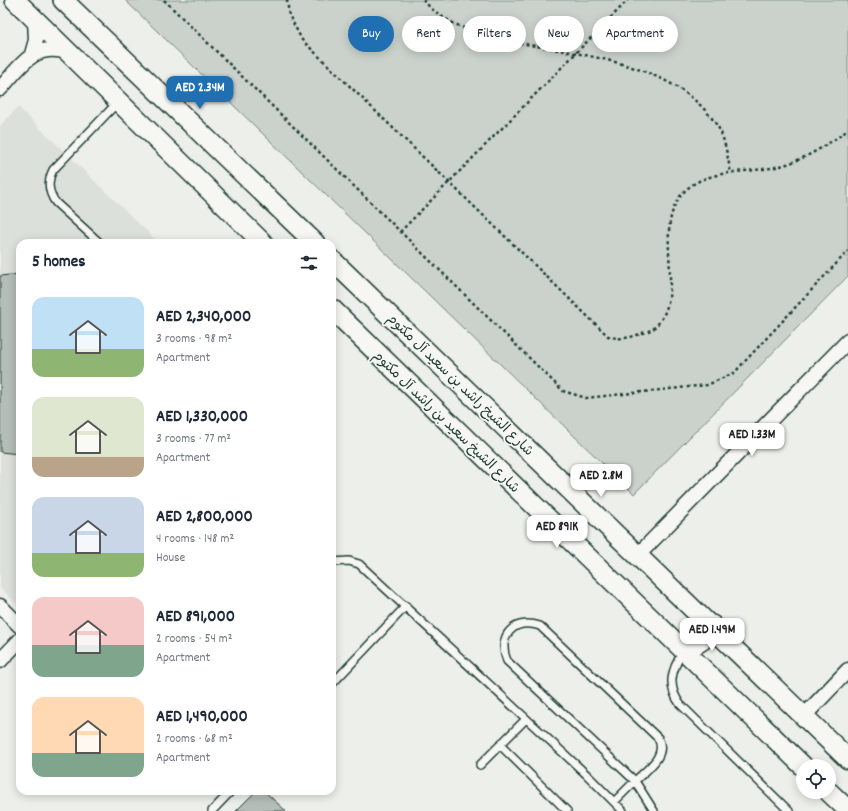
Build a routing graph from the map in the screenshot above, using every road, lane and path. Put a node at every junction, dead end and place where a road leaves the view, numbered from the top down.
1 (16, 0) edge
2 (63, 0) edge
3 (164, 0) edge
4 (287, 0) edge
5 (424, 0) edge
6 (628, 0) edge
7 (35, 20) junction
8 (67, 52) junction
9 (32, 54) junction
10 (575, 54) junction
11 (0, 89) edge
12 (118, 101) junction
13 (848, 130) edge
14 (731, 173) junction
15 (448, 182) junction
16 (400, 232) junction
17 (96, 239) edge
18 (260, 239) edge
19 (311, 239) edge
20 (848, 251) edge
21 (336, 264) edge
22 (336, 313) edge
23 (848, 341) edge
24 (638, 555) junction
25 (336, 562) edge
26 (0, 606) edge
27 (406, 606) junction
28 (16, 622) edge
29 (712, 625) junction
30 (16, 644) edge
31 (685, 650) junction
32 (0, 661) edge
33 (848, 670) edge
34 (336, 680) edge
35 (804, 716) junction
36 (526, 719) junction
37 (500, 745) junction
38 (796, 759) edge
39 (848, 759) edge
40 (480, 765) dead end
41 (635, 781) junction
42 (227, 795) edge
43 (836, 799) edge
44 (614, 802) junction
45 (848, 810) edge
46 (212, 811) edge
47 (567, 811) edge
48 (623, 811) edge
49 (654, 811) edge
50 (789, 811) edge

1 - 7 main road
2 - 19 main road
3 - 16 path
4 - 15 path
5 - 10 path
6 - 10 path
7 - 8 main road
7 - 9 street
8 - 9 street
8 - 12 main road
9 - 11 street
10 - 14 path
10 - 15 path
12 - 17 lane
12 - 18 main road
13 - 14 path
14 - 15 path
15 - 16 path
16 - 20 path
21 - 24 main road, شارع الشيخ راشد بن سعيد آل مكتوم
22 - 31 main road, شارع الشيخ سعيد بن راشد آل مكتوم
23 - 24 street
24 - 29 main road, شارع الشيخ راشد بن سعيد آل مكتوم
25 - 27 lane
26 - 28 street
27 - 34 lane
27 - 36 lane
29 - 31 main road
29 - 35 main road, شارع الشيخ راشد بن سعيد آل مكتوم
30 - 32 street
31 - 38 main road, شارع الشيخ سعيد بن راشد آل مكتوم
31 - 50 lane
33 - 35 street
35 - 39 main road, شارع الشيخ راشد بن سعيد آل مكتوم
36 - 37 lane
36 - 44 lane
37 - 40 lane
37 - 47 lane
41 - 41 lane
41 - 44 lane
41 - 49 lane
42 - 46 lane
43 - 45 main road
44 - 48 lane

